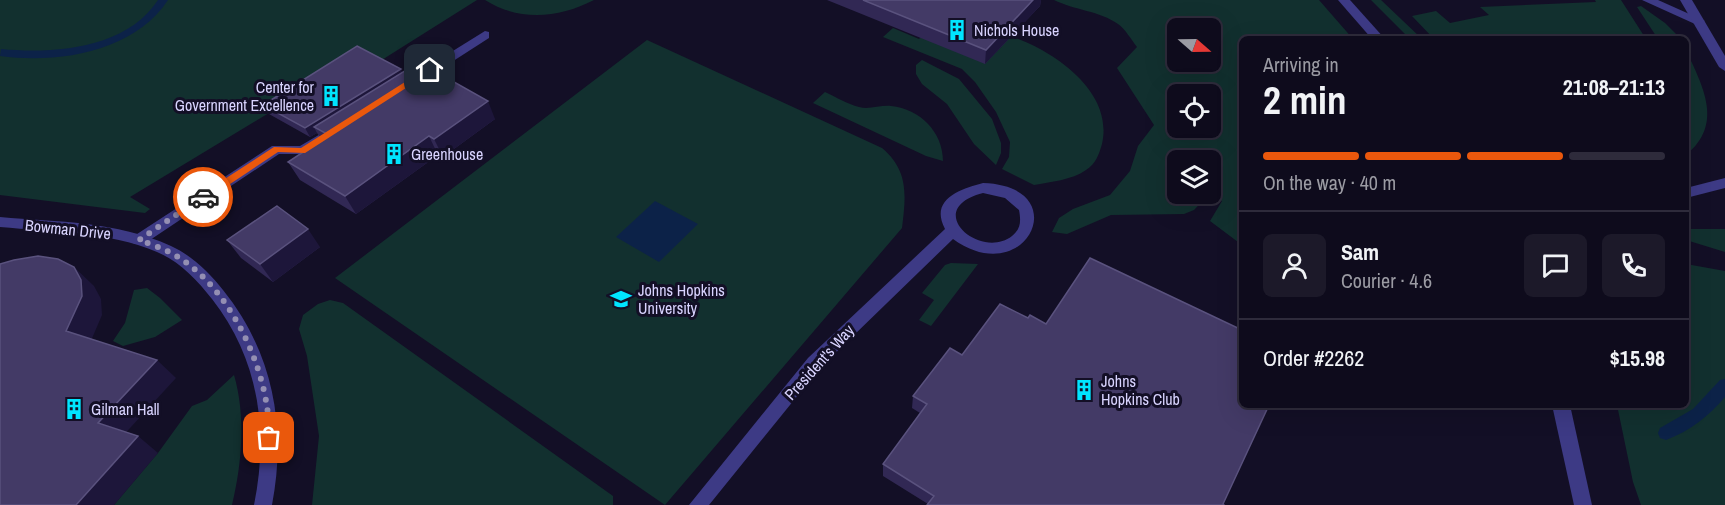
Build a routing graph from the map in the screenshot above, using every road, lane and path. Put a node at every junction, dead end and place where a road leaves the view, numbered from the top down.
1 (1344, 0) edge
2 (1648, 0) edge
3 (1686, 0) edge
4 (1699, 21) junction
5 (485, 35) dead end
6 (1376, 36) edge
7 (1725, 67) edge
8 (399, 90) edge
9 (350, 120) edge
10 (1725, 183) edge
11 (1689, 193) edge
12 (0, 222) edge
13 (952, 231) junction
14 (139, 240) junction
15 (1563, 408) edge
16 (263, 505) edge
17 (698, 505) edge
18 (1583, 505) edge

1 - 6 street
2 - 4 street
3 - 4 street
4 - 7 street
5 - 8 street
9 - 14 street
10 - 11 street
12 - 14 street, Bowman Drive
13 - 13 street
13 - 17 street, President's Way
14 - 16 street, Bowman Drive
15 - 18 street

